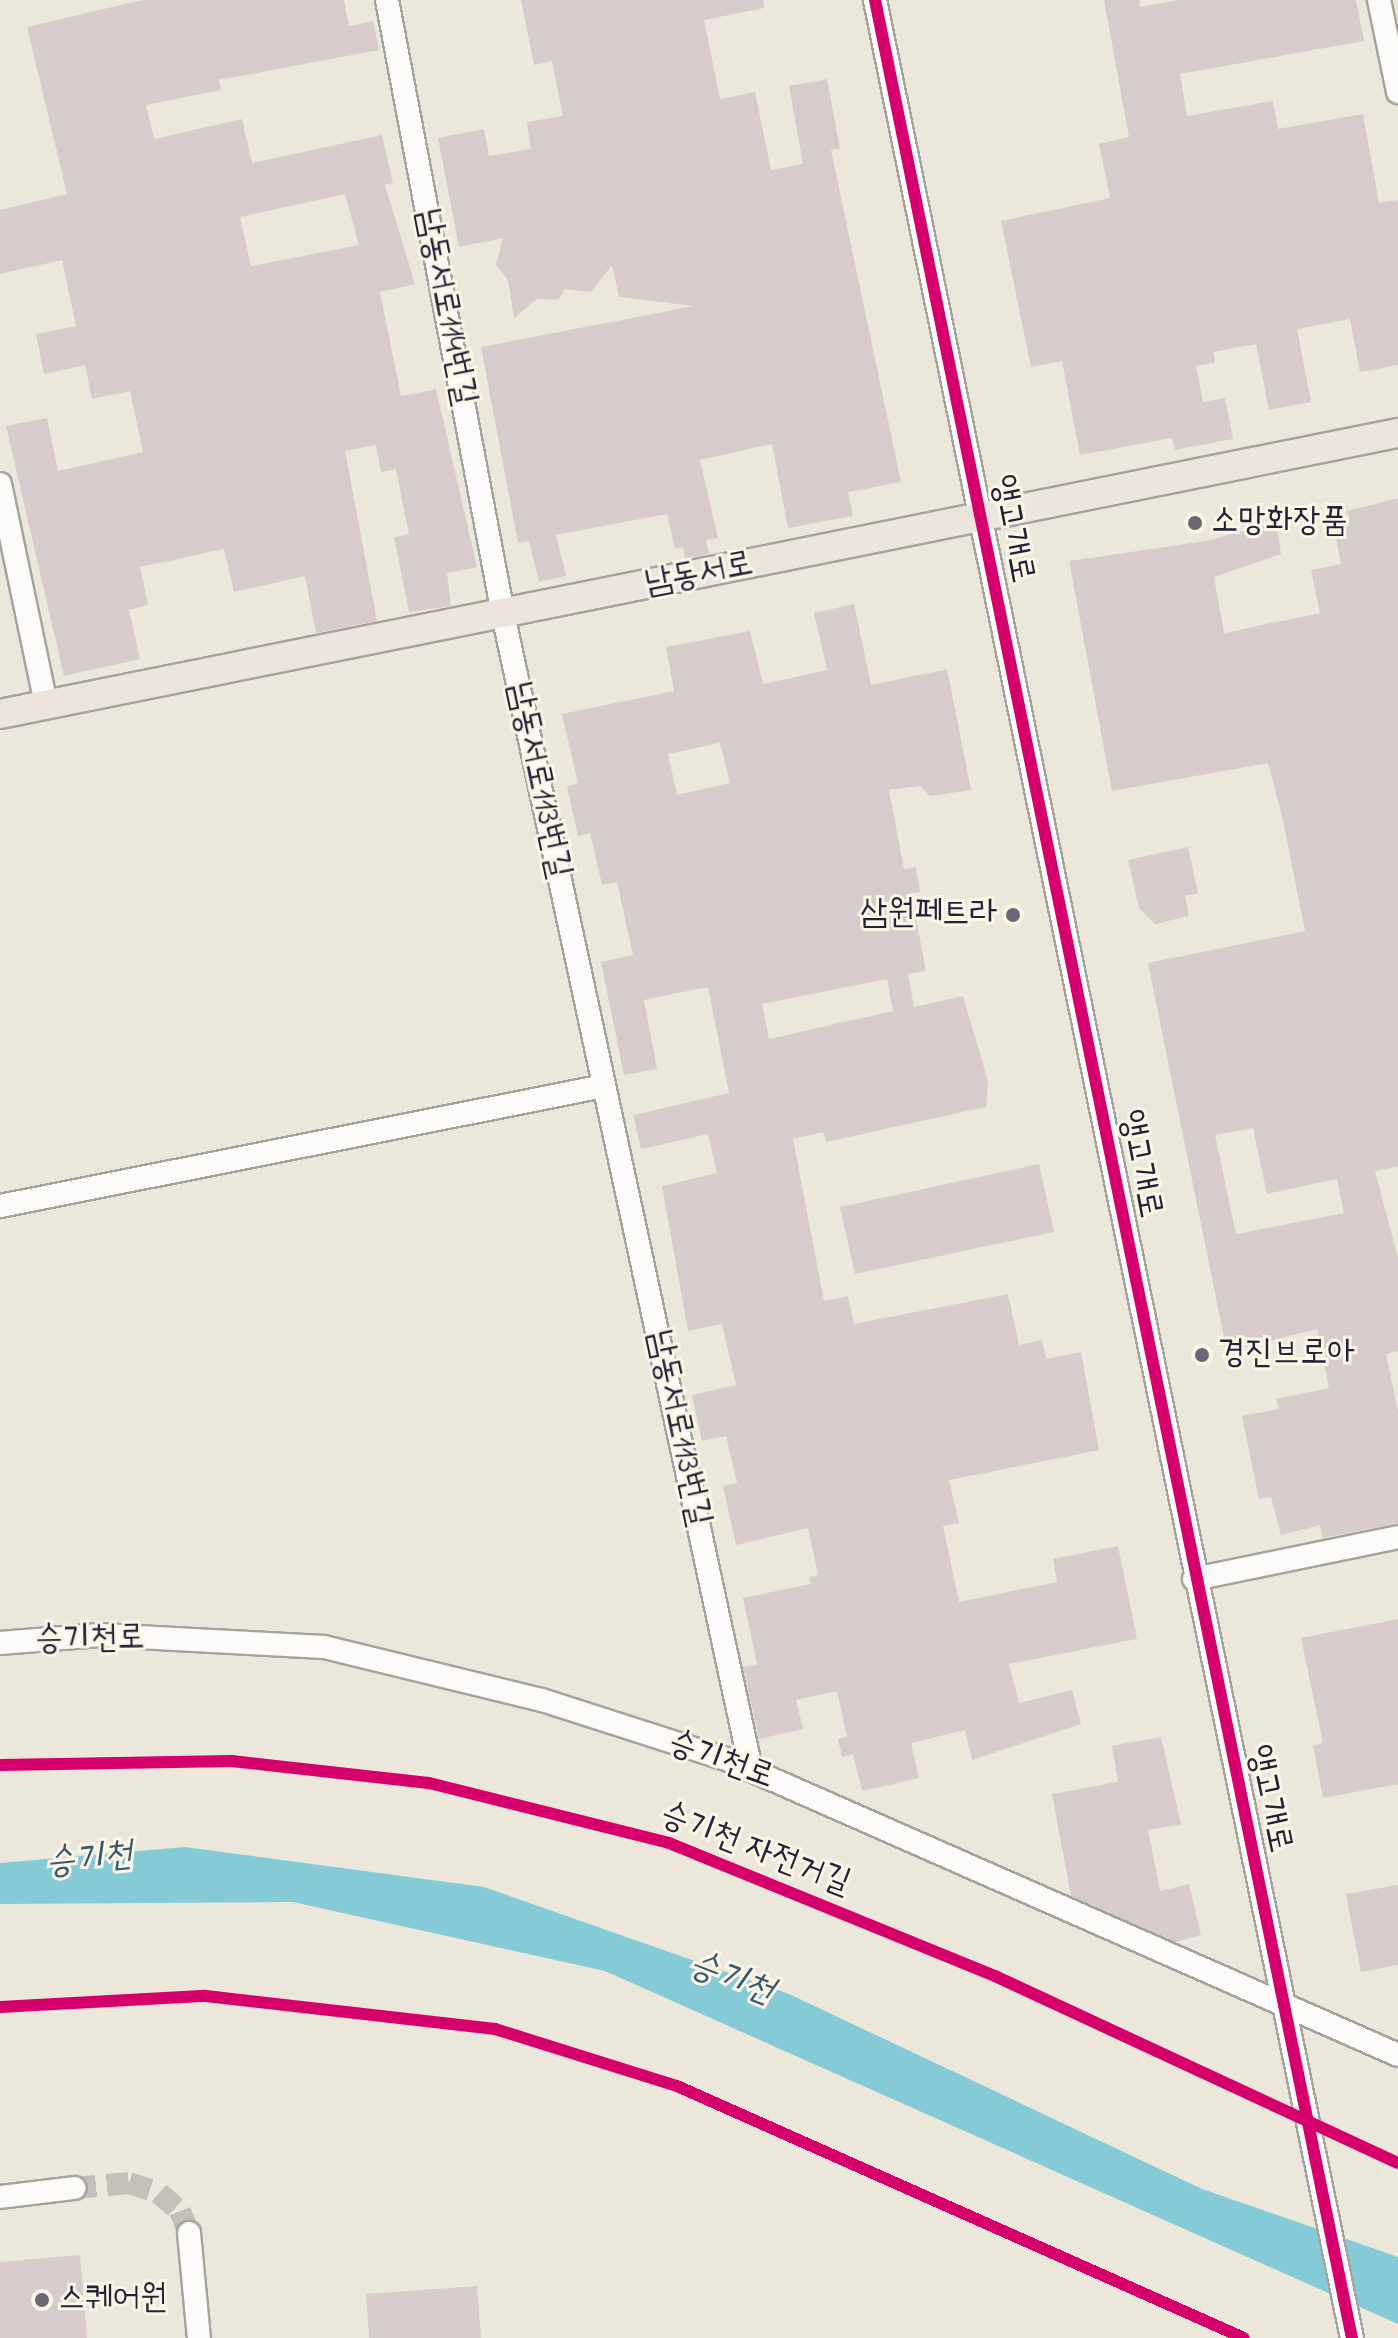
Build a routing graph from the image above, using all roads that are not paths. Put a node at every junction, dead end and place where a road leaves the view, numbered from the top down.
1 (387, 0) edge
2 (875, 0) edge
3 (1379, 0) edge
4 (1398, 92) edge
5 (1398, 433) edge
6 (0, 484) edge
7 (980, 518) junction
8 (503, 614) junction
9 (46, 705) junction
10 (0, 714) edge
11 (604, 1086) junction
12 (0, 1206) edge
13 (1398, 1537) edge
14 (1194, 1579) junction
15 (0, 1643) edge
16 (751, 1770) junction
17 (1281, 2000) junction
18 (1398, 2055) edge
19 (74, 2188) tunnel mouth
20 (0, 2197) edge
21 (189, 2233) tunnel mouth
22 (199, 2338) edge
23 (1352, 2338) edge

1 - 8 street, 남동서로114번길
2 - 7 street, 앵고개로
3 - 4 street
5 - 7 main road, 남동서로
6 - 9 street
7 - 8 main road, 남동서로
7 - 14 street, 앵고개로
8 - 9 main road, 남동서로
8 - 11 street, 남동서로113번길
9 - 10 main road, 남동서로
11 - 12 street
11 - 16 street, 남동서로113번길
13 - 14 street
14 - 17 street, 앵고개로
15 - 16 street, 승기천로
16 - 17 street, 승기천로
17 - 18 street, 승기천로
17 - 23 street, 앵고개로
19 - 20 street
21 - 22 street

